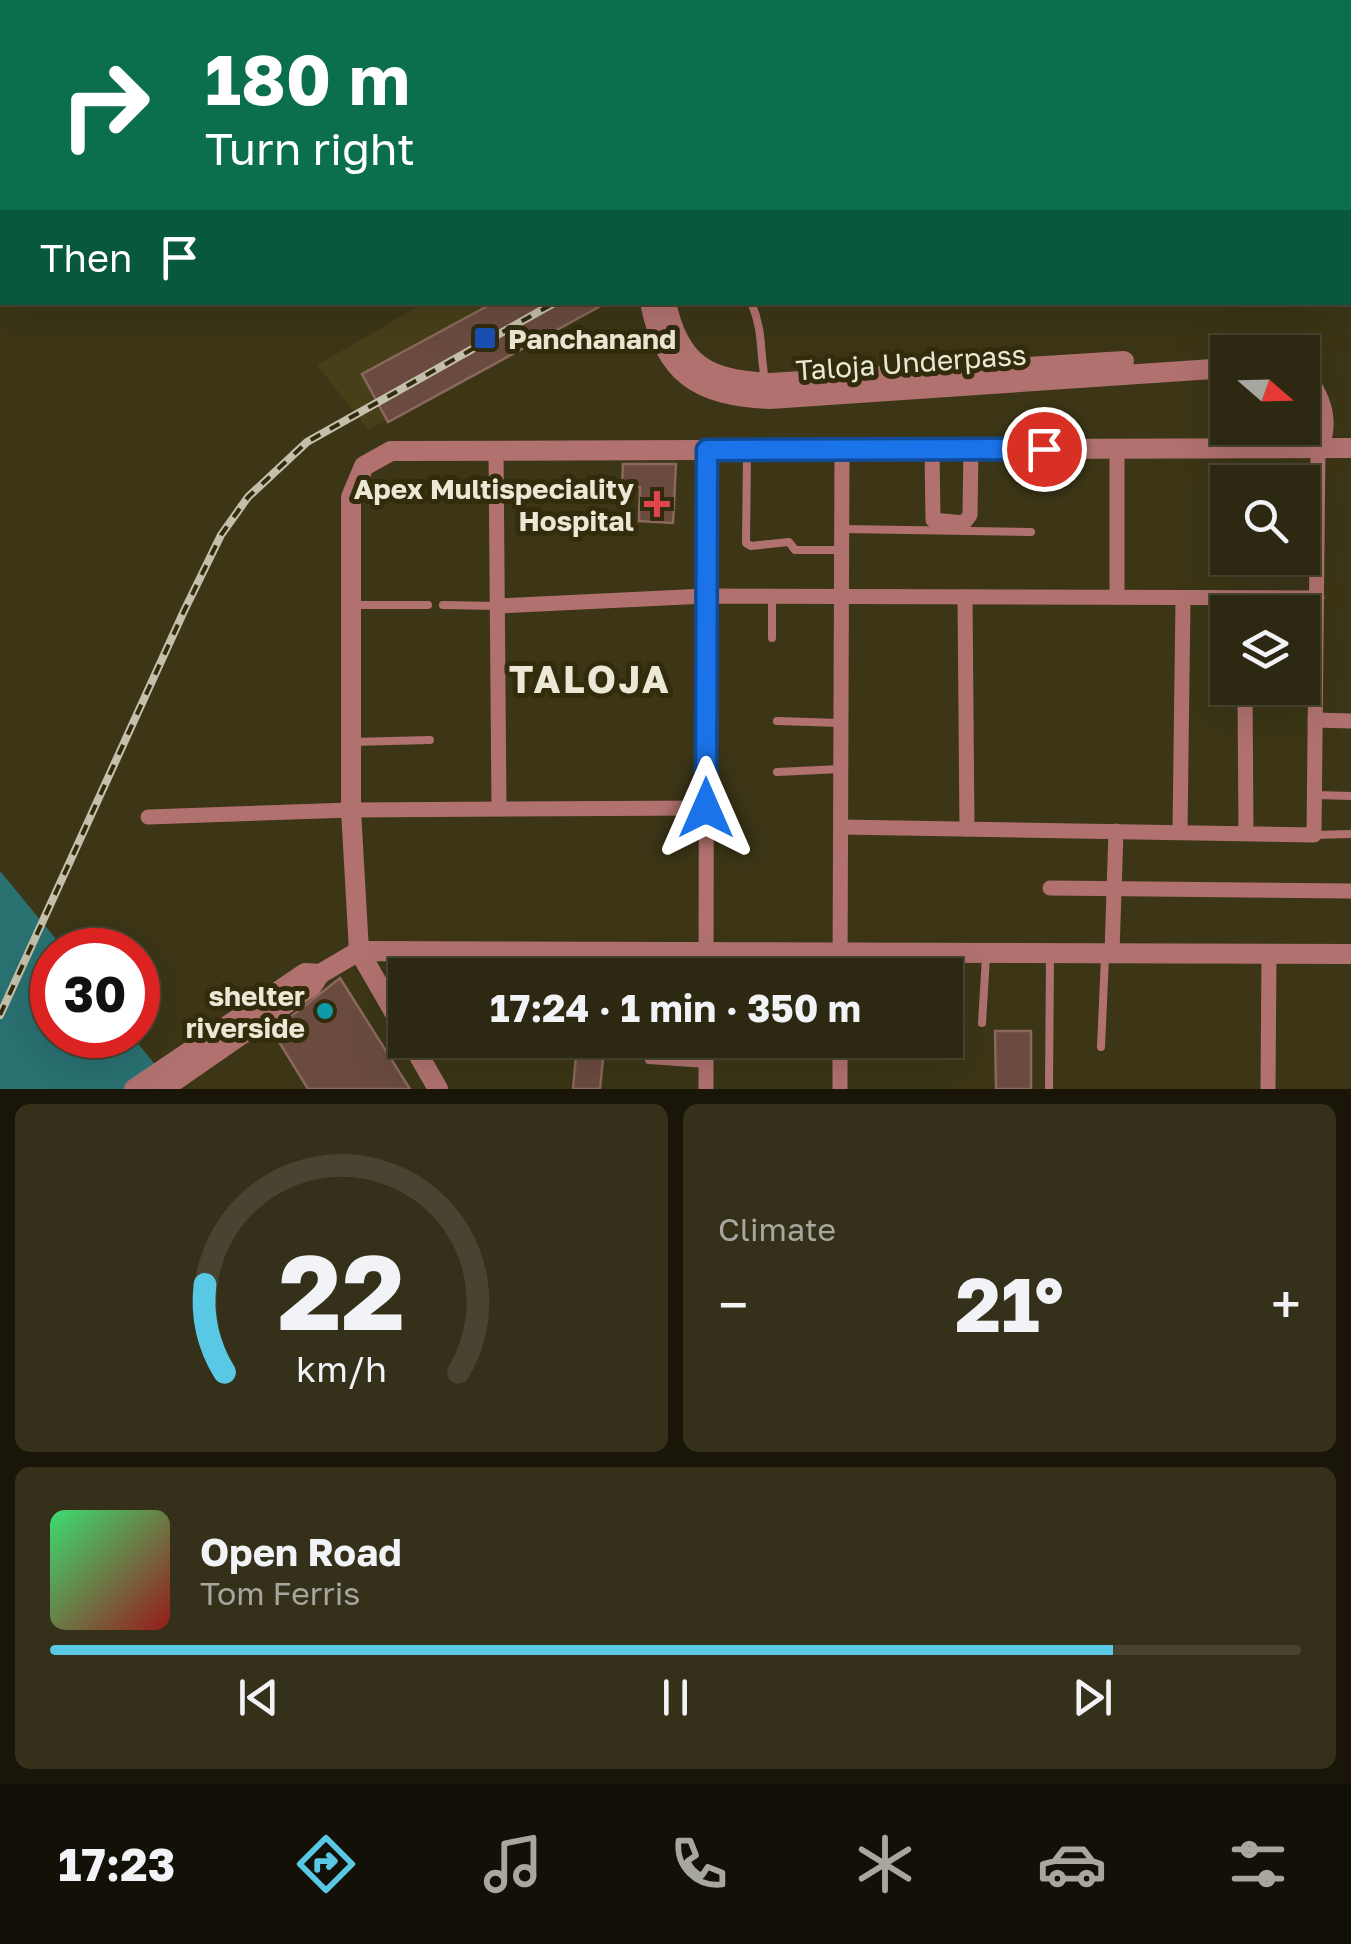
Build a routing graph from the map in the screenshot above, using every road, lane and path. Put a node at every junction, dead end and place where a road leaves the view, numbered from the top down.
1 (651, 305) edge
2 (667, 305) edge
3 (752, 305) edge
4 (1210, 356) edge
5 (1210, 369) edge
6 (766, 383) junction
7 (1320, 401) edge
8 (1320, 444) edge
9 (1316, 445) edge
10 (1320, 445) edge
11 (1318, 448) junction
12 (1351, 448) edge
13 (932, 449) junction
14 (971, 449) junction
15 (1116, 449) junction
16 (496, 450) junction
17 (707, 450) junction
18 (747, 450) junction
19 (842, 450) junction
20 (842, 530) junction
21 (1031, 532) dead end
22 (842, 550) junction
23 (1316, 595) edge
24 (706, 596) junction
25 (772, 596) junction
26 (842, 596) junction
27 (965, 597) junction
28 (1117, 598) junction
29 (1183, 598) junction
30 (1210, 601) edge
31 (351, 605) junction
32 (428, 605) dead end
33 (443, 605) dead end
34 (498, 606) junction
35 (772, 638) dead end
36 (1245, 705) edge
37 (1315, 705) edge
38 (1315, 720) junction
39 (1351, 720) edge
40 (777, 722) dead end
41 (841, 723) junction
42 (430, 740) dead end
43 (351, 742) junction
44 (841, 769) junction
45 (777, 772) dead end
46 (1314, 794) junction
47 (1351, 796) edge
48 (706, 808) junction
49 (499, 809) junction
50 (352, 810) junction
51 (148, 817) dead end
52 (841, 827) junction
53 (967, 829) junction
54 (1116, 831) junction
55 (1180, 832) junction
56 (1246, 834) junction
57 (1314, 834) junction
58 (1351, 834) edge
59 (1050, 888) dead end
60 (1351, 890) edge
61 (1114, 891) junction
62 (359, 952) junction
63 (706, 952) junction
64 (840, 952) junction
65 (1109, 952) junction
66 (987, 953) junction
67 (1050, 953) junction
68 (1270, 953) junction
69 (1351, 954) edge
70 (706, 958) edge
71 (840, 958) edge
72 (388, 1002) edge
73 (242, 1023) junction
74 (982, 1023) dead end
75 (1101, 1047) dead end
76 (420, 1058) edge
77 (706, 1058) edge
78 (840, 1058) edge
79 (649, 1060) dead end
80 (706, 1064) junction
81 (134, 1089) edge
82 (162, 1089) edge
83 (438, 1089) edge
84 (706, 1089) edge
85 (840, 1089) edge
86 (1049, 1089) edge
87 (1268, 1089) edge

1 - 5 street, Taloja Underpass
2 - 6 street, Taloja Underpass
3 - 6 lane
4 - 6 street, Taloja Underpass
7 - 8 street
9 - 11 street
10 - 11 street
11 - 12 street
11 - 15 street
11 - 23 street
13 - 14 street
13 - 14 street
13 - 19 street
14 - 15 street
15 - 28 street
16 - 17 street
16 - 31 street
16 - 34 street
17 - 18 street
17 - 24 street
18 - 19 street
18 - 22 lane
19 - 20 street
20 - 21 lane
20 - 22 street
22 - 26 street
24 - 25 street
24 - 34 street
24 - 48 street
25 - 26 street
25 - 35 lane
26 - 27 street
26 - 41 street
27 - 28 street
27 - 53 street
28 - 29 street
29 - 30 street
29 - 55 street
31 - 32 lane
31 - 43 street
33 - 34 lane
34 - 49 street
36 - 56 street
37 - 38 street
38 - 39 street
38 - 46 street
40 - 41 lane
41 - 44 street
42 - 43 lane
43 - 50 street
44 - 45 lane
44 - 52 street
46 - 47 lane
46 - 57 street
48 - 49 street
48 - 63 street
49 - 50 street
50 - 51 street
50 - 62 street
52 - 53 street
52 - 64 street
53 - 54 street
54 - 55 street
54 - 61 street
55 - 56 street
56 - 57 street
57 - 58 lane
59 - 61 street
60 - 61 street
61 - 65 street
62 - 63 street
62 - 72 street
62 - 73 street
63 - 64 street
63 - 70 street
64 - 66 street
64 - 71 street
65 - 67 street
65 - 68 street
65 - 75 lane
66 - 67 street
66 - 74 lane
67 - 86 lane
68 - 69 street
68 - 87 street
73 - 81 street
73 - 82 street
76 - 83 street
77 - 80 street
78 - 85 street
79 - 80 lane
80 - 84 street

